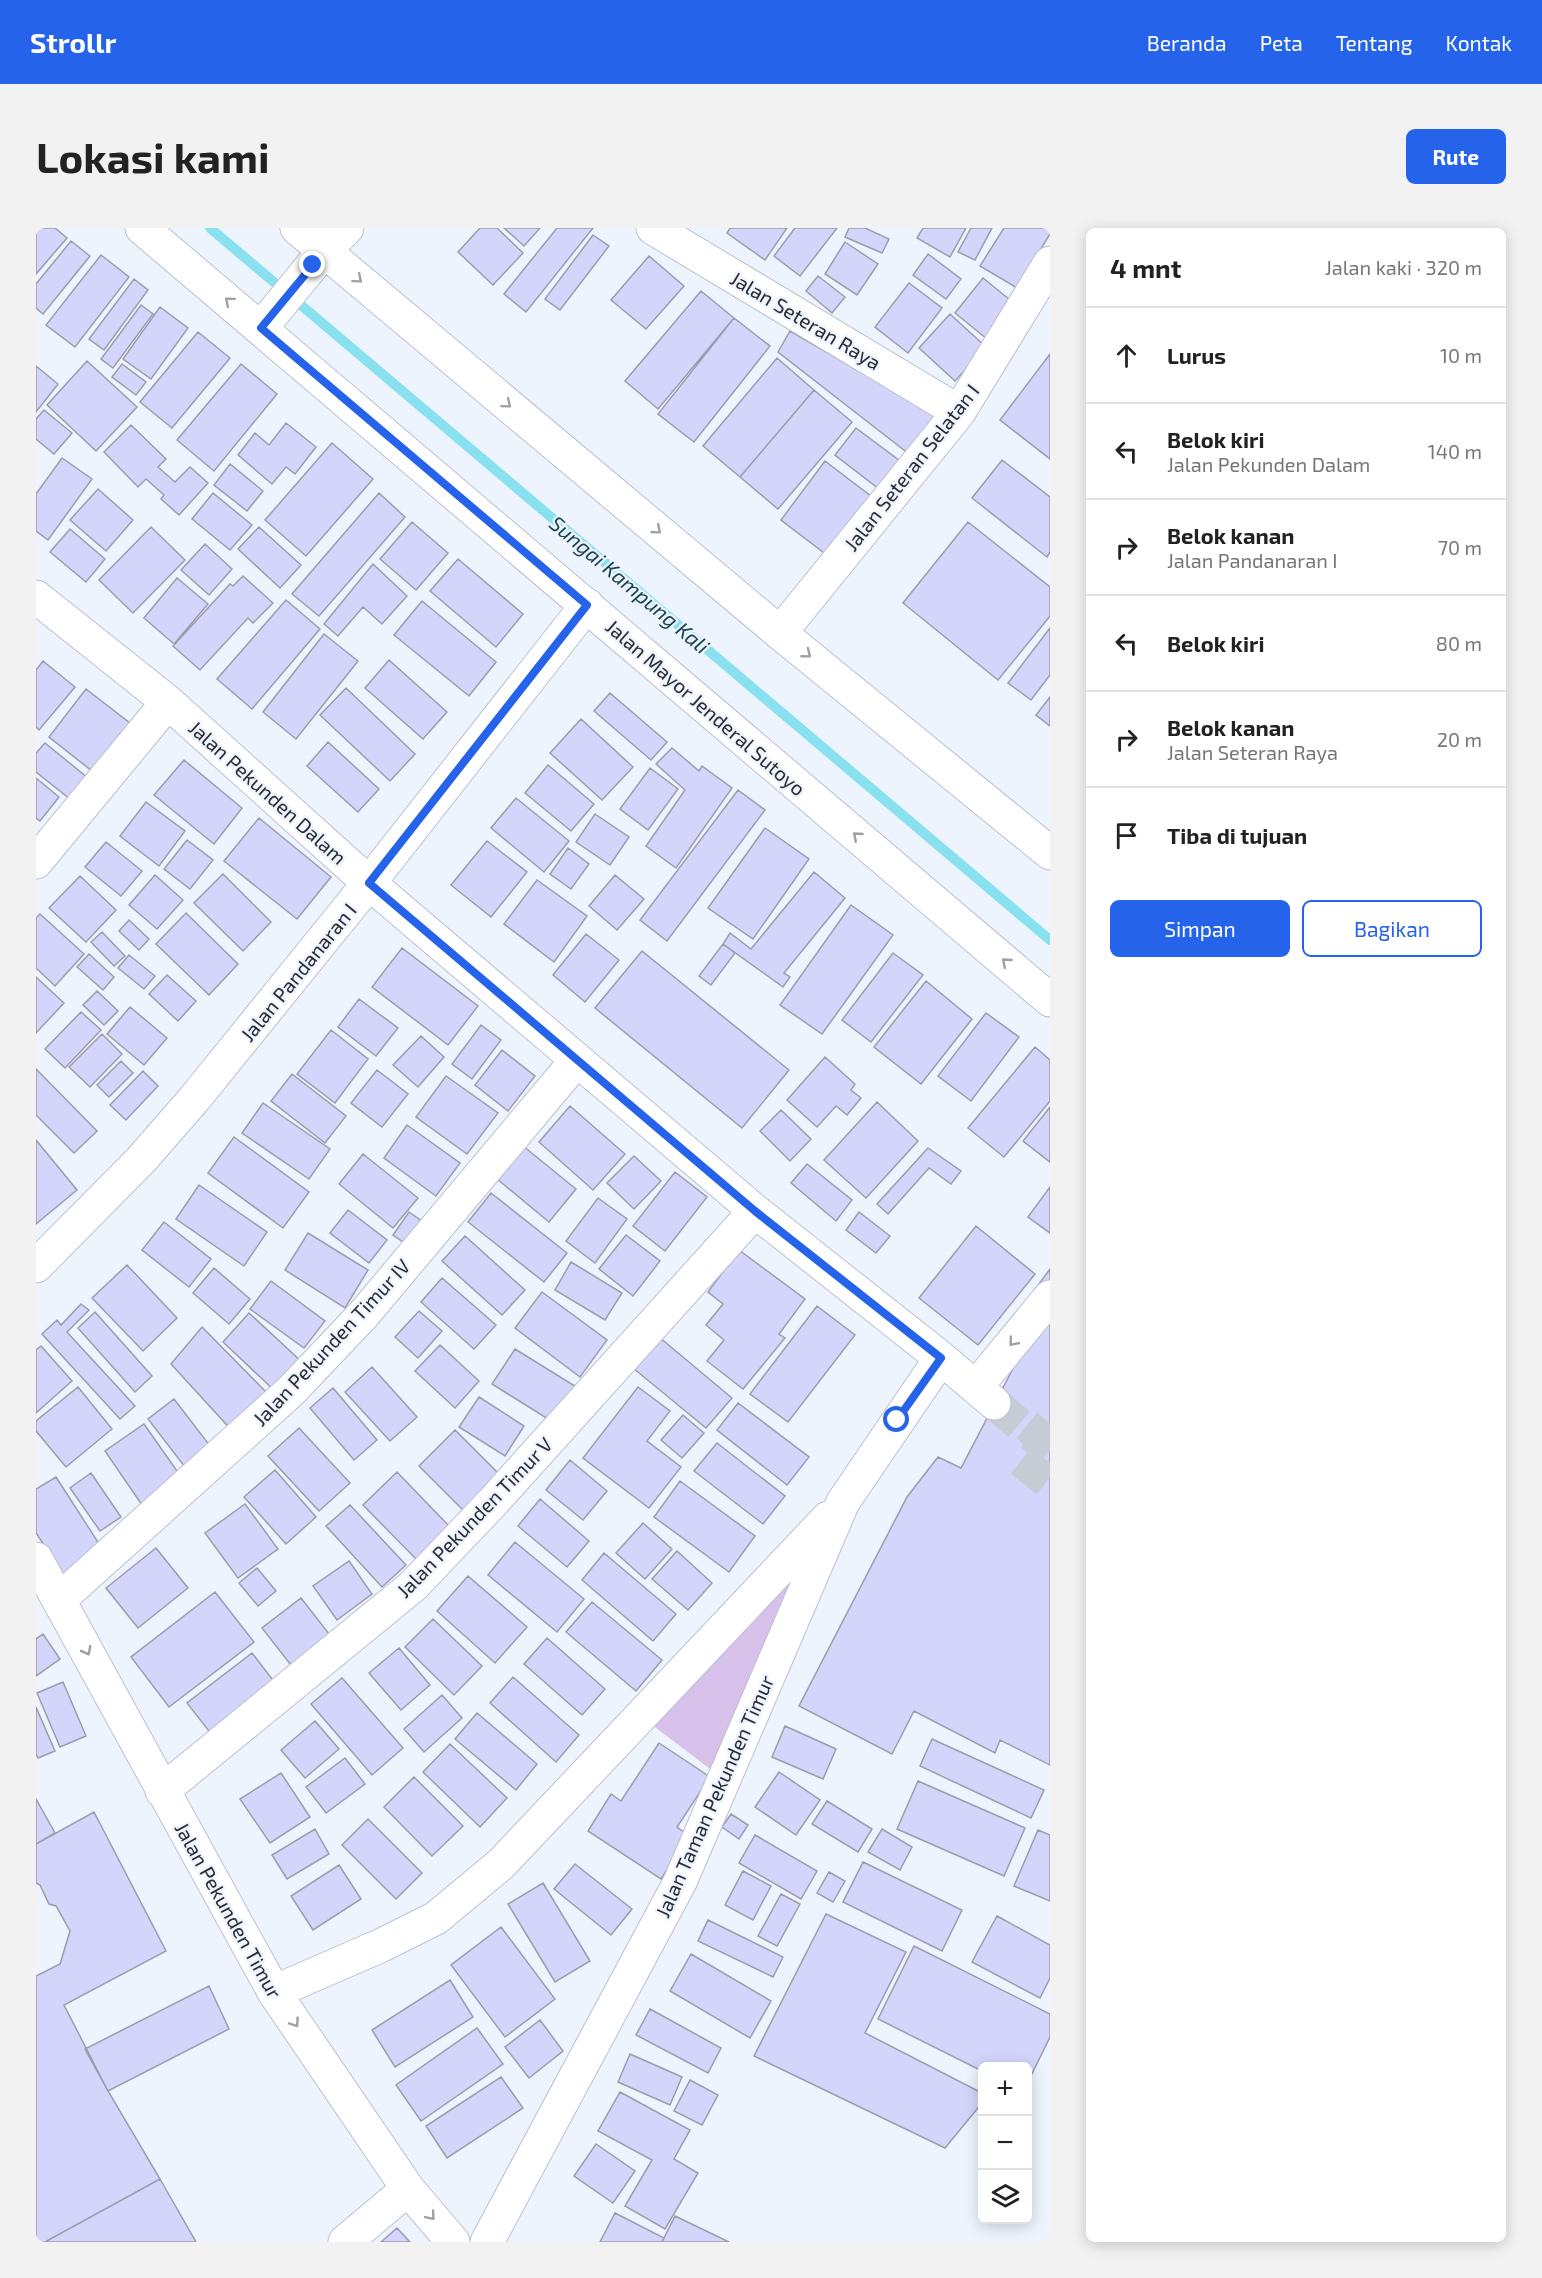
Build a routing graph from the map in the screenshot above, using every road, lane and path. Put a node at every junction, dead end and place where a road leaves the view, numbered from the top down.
1 (142, 228) edge
2 (297, 228) edge
3 (347, 228) edge
4 (653, 228) edge
5 (319, 258) junction
6 (1050, 263) edge
7 (269, 319) junction
8 (959, 412) junction
9 (36, 597) edge
10 (587, 605) junction
11 (780, 633) junction
12 (168, 702) junction
13 (1050, 853) edge
14 (36, 862) edge
15 (369, 883) junction
16 (1050, 1000) edge
17 (577, 1060) junction
18 (755, 1211) junction
19 (36, 1266) edge
20 (1050, 1297) edge
21 (941, 1358) junction
22 (843, 1502) junction
23 (36, 1559) edge
24 (60, 1599) junction
25 (162, 1791) junction
26 (274, 1992) junction
27 (408, 2189) junction
28 (345, 2242) edge
29 (453, 2242) edge
30 (487, 2242) edge

7 -> 1 street, Jalan Mayor Jenderal Sutoyo
2 - 5 street
3 - 5 street
4 - 8 street, Jalan Seteran Raya
5 - 7 street
5 -> 11 street
6 - 8 street, Jalan Seteran Selatan I
7 - 10 street, Jalan Mayor Jenderal Sutoyo
8 - 11 street, Jalan Seteran Selatan I
9 - 12 street, Jalan Pekunden Dalam
10 - 15 street, Jalan Pandanaran I
16 -> 10 street, Jalan Mayor Jenderal Sutoyo
11 -> 13 street
12 - 14 street
12 - 15 street, Jalan Pekunden Dalam
15 - 17 street, Jalan Pekunden Dalam
15 - 19 street, Jalan Pandanaran I
17 - 18 street, Jalan Pekunden Dalam
17 - 24 street, Jalan Pekunden Timur IV
18 - 21 street, Jalan Pekunden Dalam
18 - 25 street, Jalan Pekunden Timur V
20 -> 21 street, Jalan Pekunden Dalam
21 - 22 street, Jalan Taman Pekunden Timur
22 - 26 street, Jalan Taman Pekunden Timur
22 - 30 street, Jalan Taman Pekunden Timur
23 - 24 street, Jalan Pekunden Timur
24 -> 25 street, Jalan Pekunden Timur
25 - 26 street, Jalan Pekunden Timur
26 -> 27 street, Jalan Pekunden Timur
27 - 28 street
27 -> 29 street, Jalan Pekunden Timur

